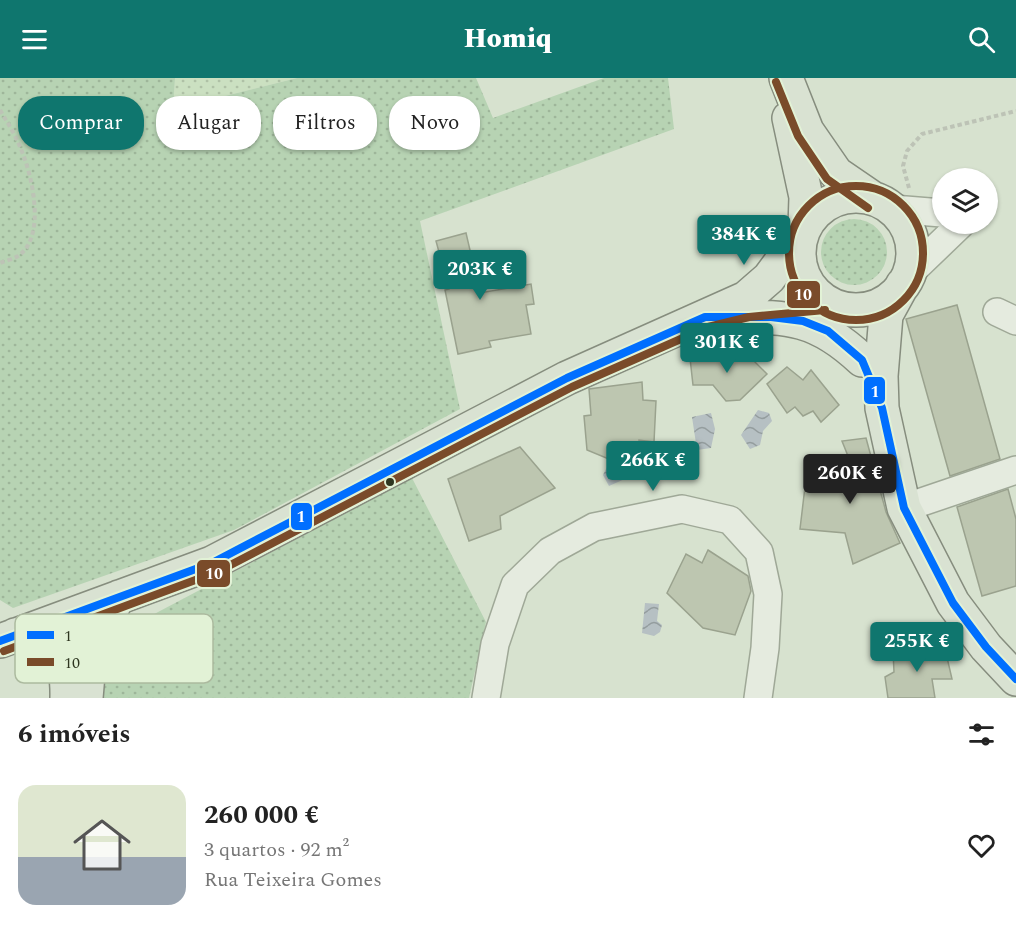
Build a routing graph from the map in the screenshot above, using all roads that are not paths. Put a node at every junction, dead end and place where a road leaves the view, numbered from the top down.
1 (780, 78) edge
2 (786, 78) edge
3 (894, 206) junction
4 (932, 212) edge
5 (803, 231) junction
6 (951, 234) edge
7 (907, 279) junction
8 (832, 304) junction
9 (705, 317) junction
10 (862, 360) junction
11 (882, 408) junction
12 (1016, 470) edge
13 (904, 508) junction
14 (118, 597) junction
15 (72, 614) edge
16 (107, 614) edge
17 (1016, 679) edge
18 (65, 683) edge
19 (87, 683) edge
20 (67, 698) edge
21 (86, 698) edge
22 (486, 698) edge
23 (758, 698) edge

1 - 5 main road
2 - 3 main road
3 - 4 street
3 - 5 main road
3 - 7 main road
5 - 8 main road
5 - 9 main road
6 - 7 street
7 - 8 main road
7 - 11 main road
8 - 9 main road
8 - 10 main road
9 - 10 main road
9 - 14 main road
10 - 11 main road
11 - 13 main road
12 - 13 street
13 - 17 main road
14 - 15 main road
14 - 16 main road
18 - 20 main road
19 - 21 main road
22 - 23 street

